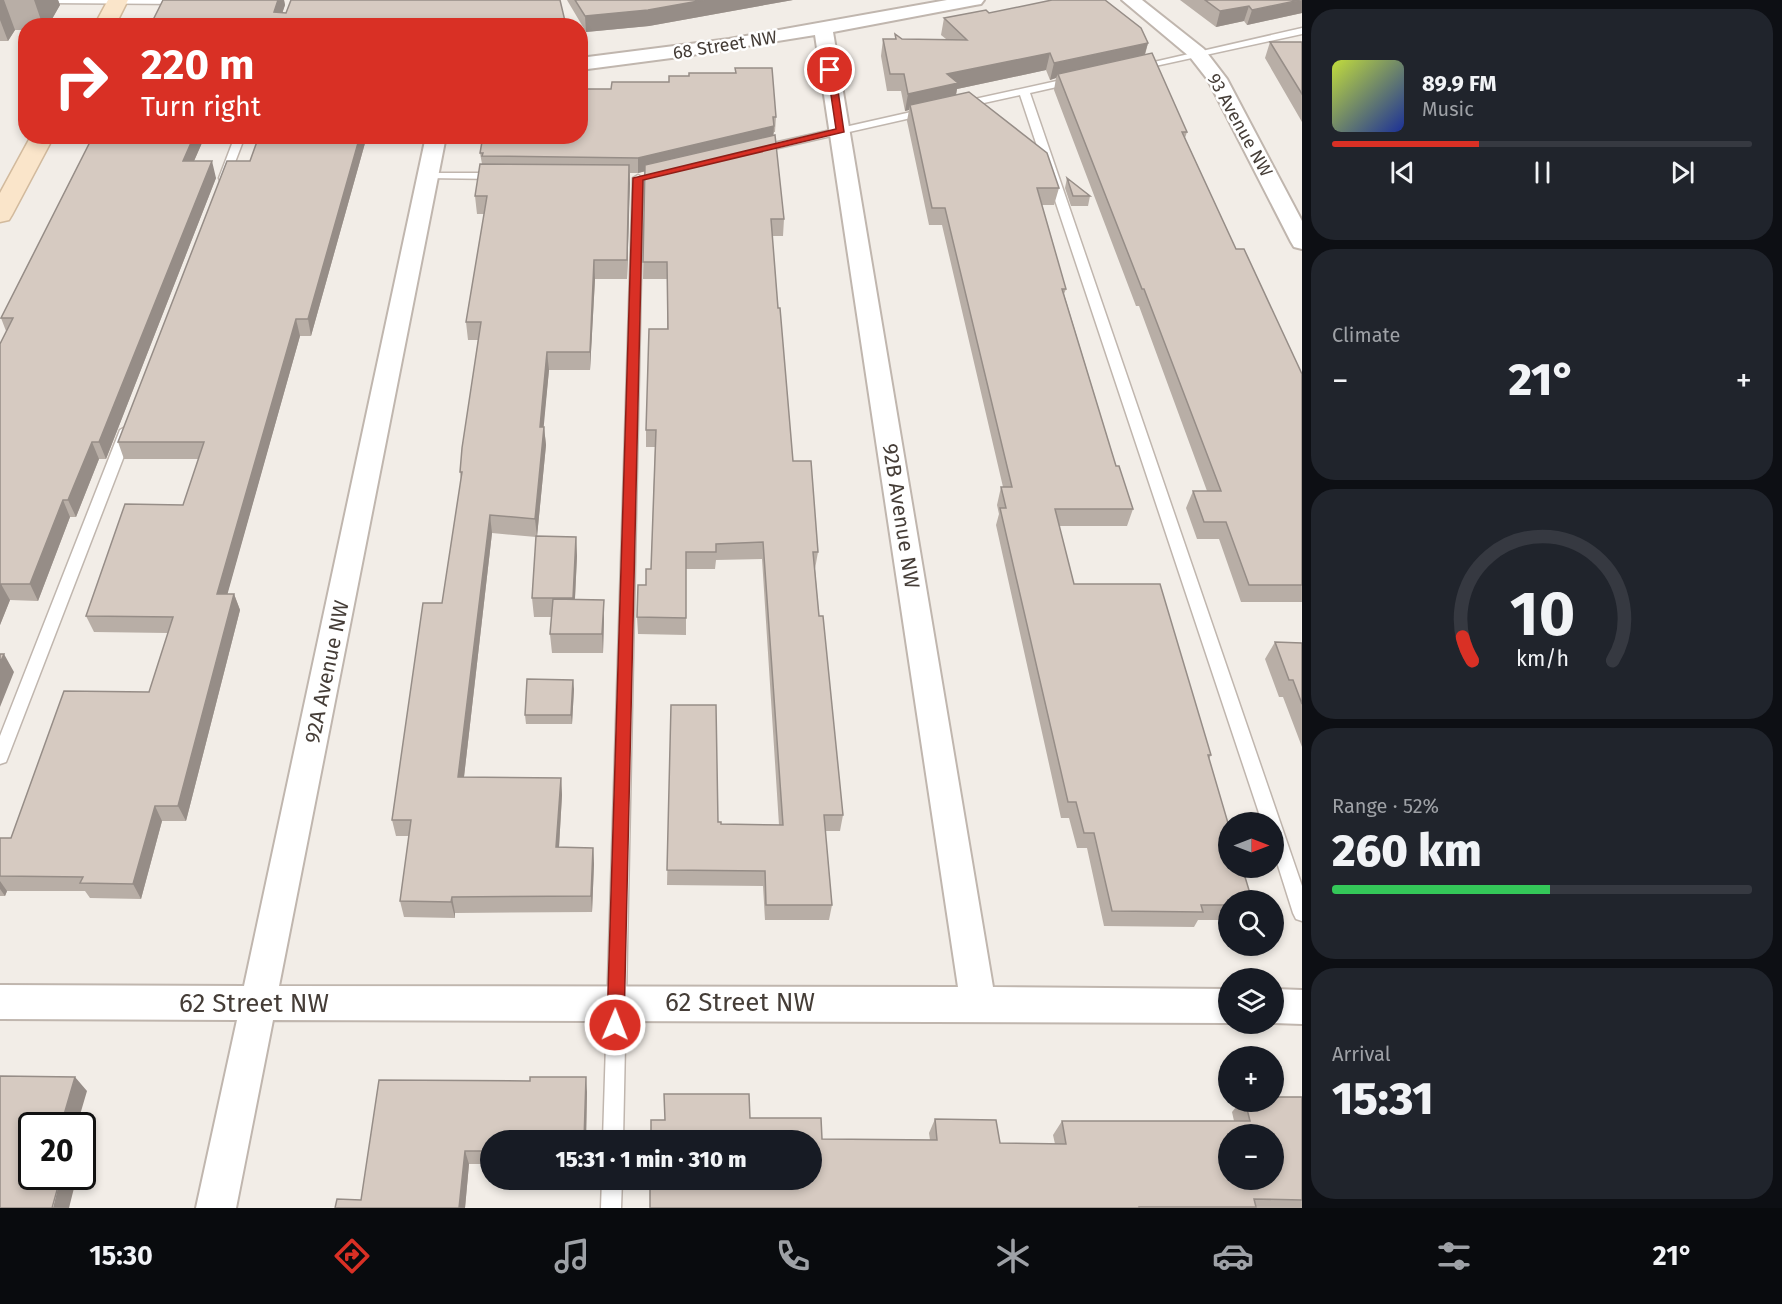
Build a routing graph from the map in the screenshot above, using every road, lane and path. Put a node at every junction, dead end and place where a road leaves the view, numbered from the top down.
1 (49, 0) edge
2 (118, 0) edge
3 (975, 0) edge
4 (1131, 0) edge
5 (189, 1) edge
6 (108, 18) edge
7 (823, 29) junction
8 (1302, 31) edge
9 (1197, 54) junction
10 (588, 63) edge
11 (1128, 68) edge
12 (1082, 78) edge
13 (1024, 91) junction
14 (841, 130) junction
15 (39, 144) edge
16 (237, 144) edge
17 (435, 144) edge
18 (739, 154) edge
19 (429, 176) junction
20 (510, 177) edge
21 (638, 177) dead end
22 (219, 192) edge
23 (0, 215) edge
24 (1302, 242) edge
25 (133, 414) edge
26 (0, 757) edge
27 (1268, 812) edge
28 (1284, 858) edge
29 (1302, 913) edge
30 (0, 1002) edge
31 (616, 1002) junction
32 (978, 1003) junction
33 (259, 1004) junction
34 (1218, 1006) edge
35 (1284, 1006) edge
36 (1302, 1006) edge
37 (613, 1130) edge
38 (612, 1190) edge
39 (216, 1208) edge
40 (611, 1208) edge

1 - 2 lane
2 - 5 lane
2 - 6 street
3 - 7 street, 68 Street NW
4 - 9 street, 93 Avenue NW
7 - 10 street, 68 Street NW
7 - 14 street, 92B Avenue NW
8 - 9 lane
9 - 11 lane
9 - 24 street, 93 Avenue NW
12 - 13 lane
13 - 14 lane
13 - 27 lane
14 - 18 lane
14 - 32 street, 92B Avenue NW
15 - 23 street
16 - 22 lane
17 - 19 street, 92A Avenue NW
19 - 20 lane
19 - 33 street, 92A Avenue NW
21 - 31 lane
25 - 26 lane
28 - 29 lane
30 - 33 street, 62 Street NW
31 - 32 street, 62 Street NW
31 - 33 street, 62 Street NW
31 - 37 lane
32 - 34 street, 62 Street NW
33 - 39 street, 92A Avenue NW
35 - 36 street
38 - 40 lane

